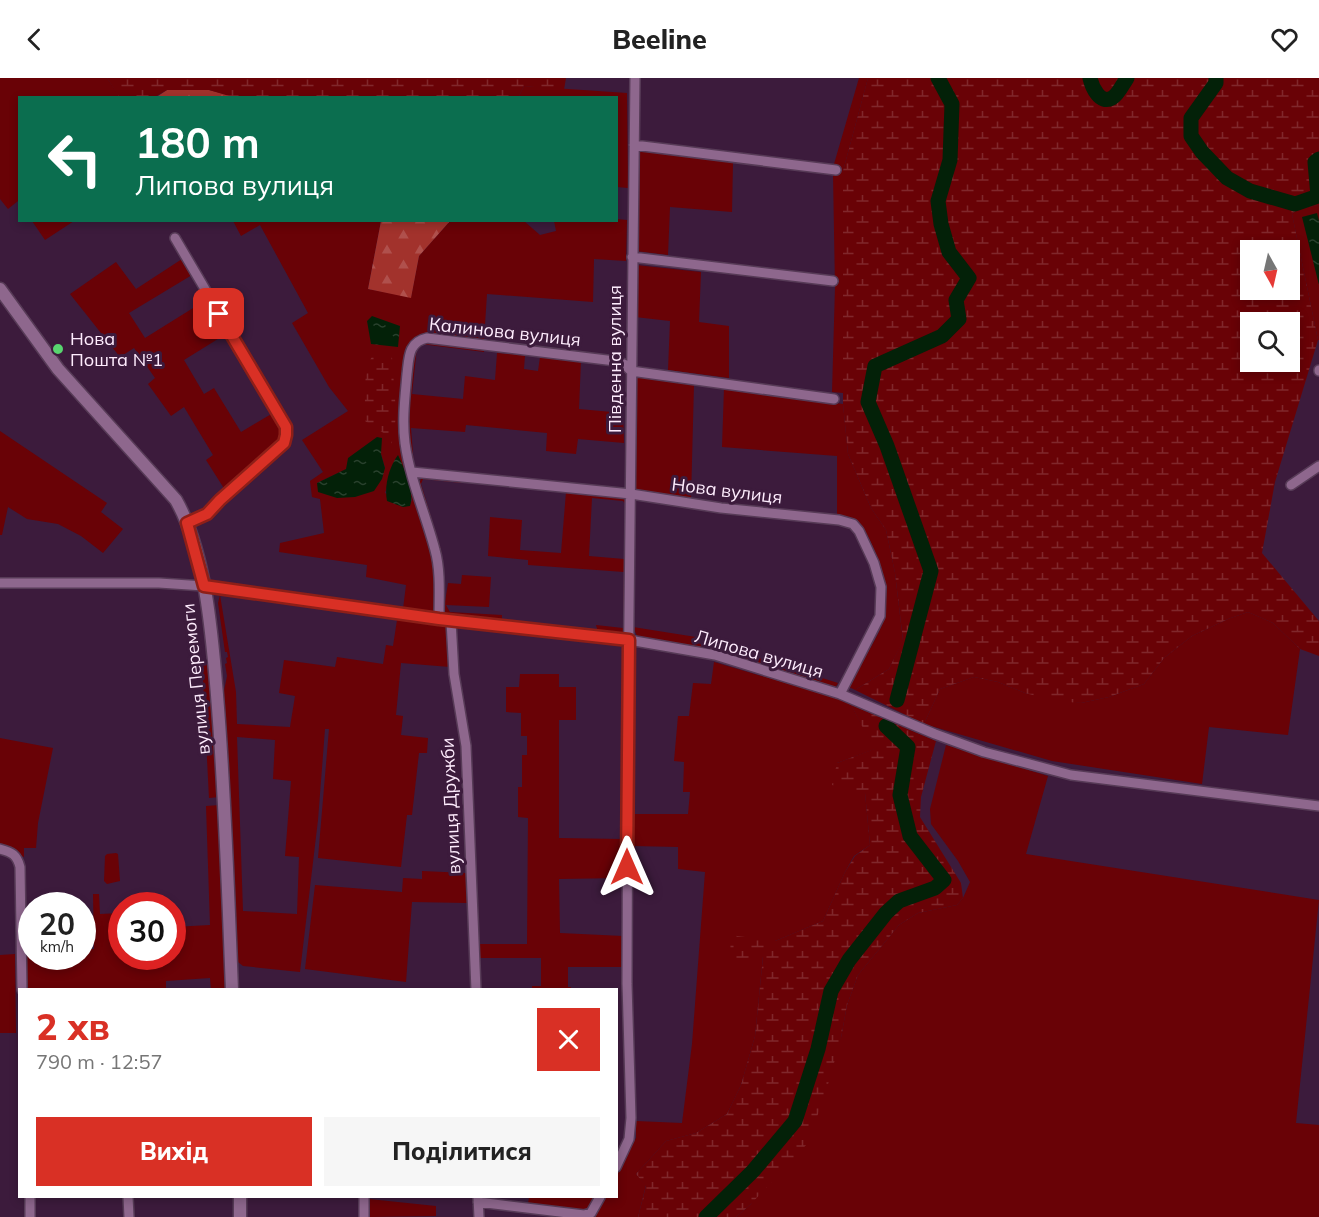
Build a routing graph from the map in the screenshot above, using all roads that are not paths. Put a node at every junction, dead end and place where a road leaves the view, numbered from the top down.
1 (635, 78) edge
2 (634, 145) junction
3 (836, 170) dead end
4 (175, 238) dead end
5 (632, 257) junction
6 (833, 280) dead end
7 (0, 289) edge
8 (631, 371) junction
9 (834, 399) dead end
10 (1319, 466) edge
11 (412, 472) junction
12 (1291, 485) dead end
13 (631, 494) junction
14 (187, 523) junction
15 (0, 583) edge
16 (204, 586) junction
17 (439, 619) junction
18 (451, 621) junction
19 (629, 640) junction
20 (840, 694) junction
21 (1319, 806) edge
22 (3, 850) edge
23 (22, 988) edge
24 (232, 988) edge
25 (476, 988) edge
26 (618, 1163) edge
27 (30, 1198) edge
28 (128, 1198) edge
29 (240, 1198) edge
30 (364, 1198) edge
31 (599, 1198) edge
32 (478, 1199) edge
33 (30, 1217) edge
34 (129, 1217) edge
35 (240, 1217) edge
36 (364, 1217) edge
37 (479, 1217) edge

1 - 2 street, Південна вулиця
2 - 3 street
2 - 5 street, Південна вулиця
4 - 14 street
5 - 6 street
5 - 8 street, Південна вулиця
7 - 14 main road, вулиця Перемоги
8 - 9 street, Калинова вулиця
8 - 11 street, Калинова вулиця
8 - 13 street, Південна вулиця
10 - 12 street
11 - 13 street, Нова вулиця
11 - 17 street, Калинова вулиця
13 - 19 street, Південна вулиця
13 - 20 street, Нова вулиця
14 - 16 main road, вулиця Перемоги
15 - 16 street, Липова вулиця
16 - 17 street, Липова вулиця
16 - 24 main road, вулиця Перемоги
17 - 18 street, Липова вулиця
18 - 19 street, Липова вулиця
18 - 25 street, вулиця Дружби
19 - 20 street, Липова вулиця
19 - 26 street, Південна вулиця
20 - 21 street, Липова вулиця
22 - 23 street
27 - 33 street
28 - 34 street
29 - 35 main road
30 - 36 street
31 - 32 street
32 - 37 street

